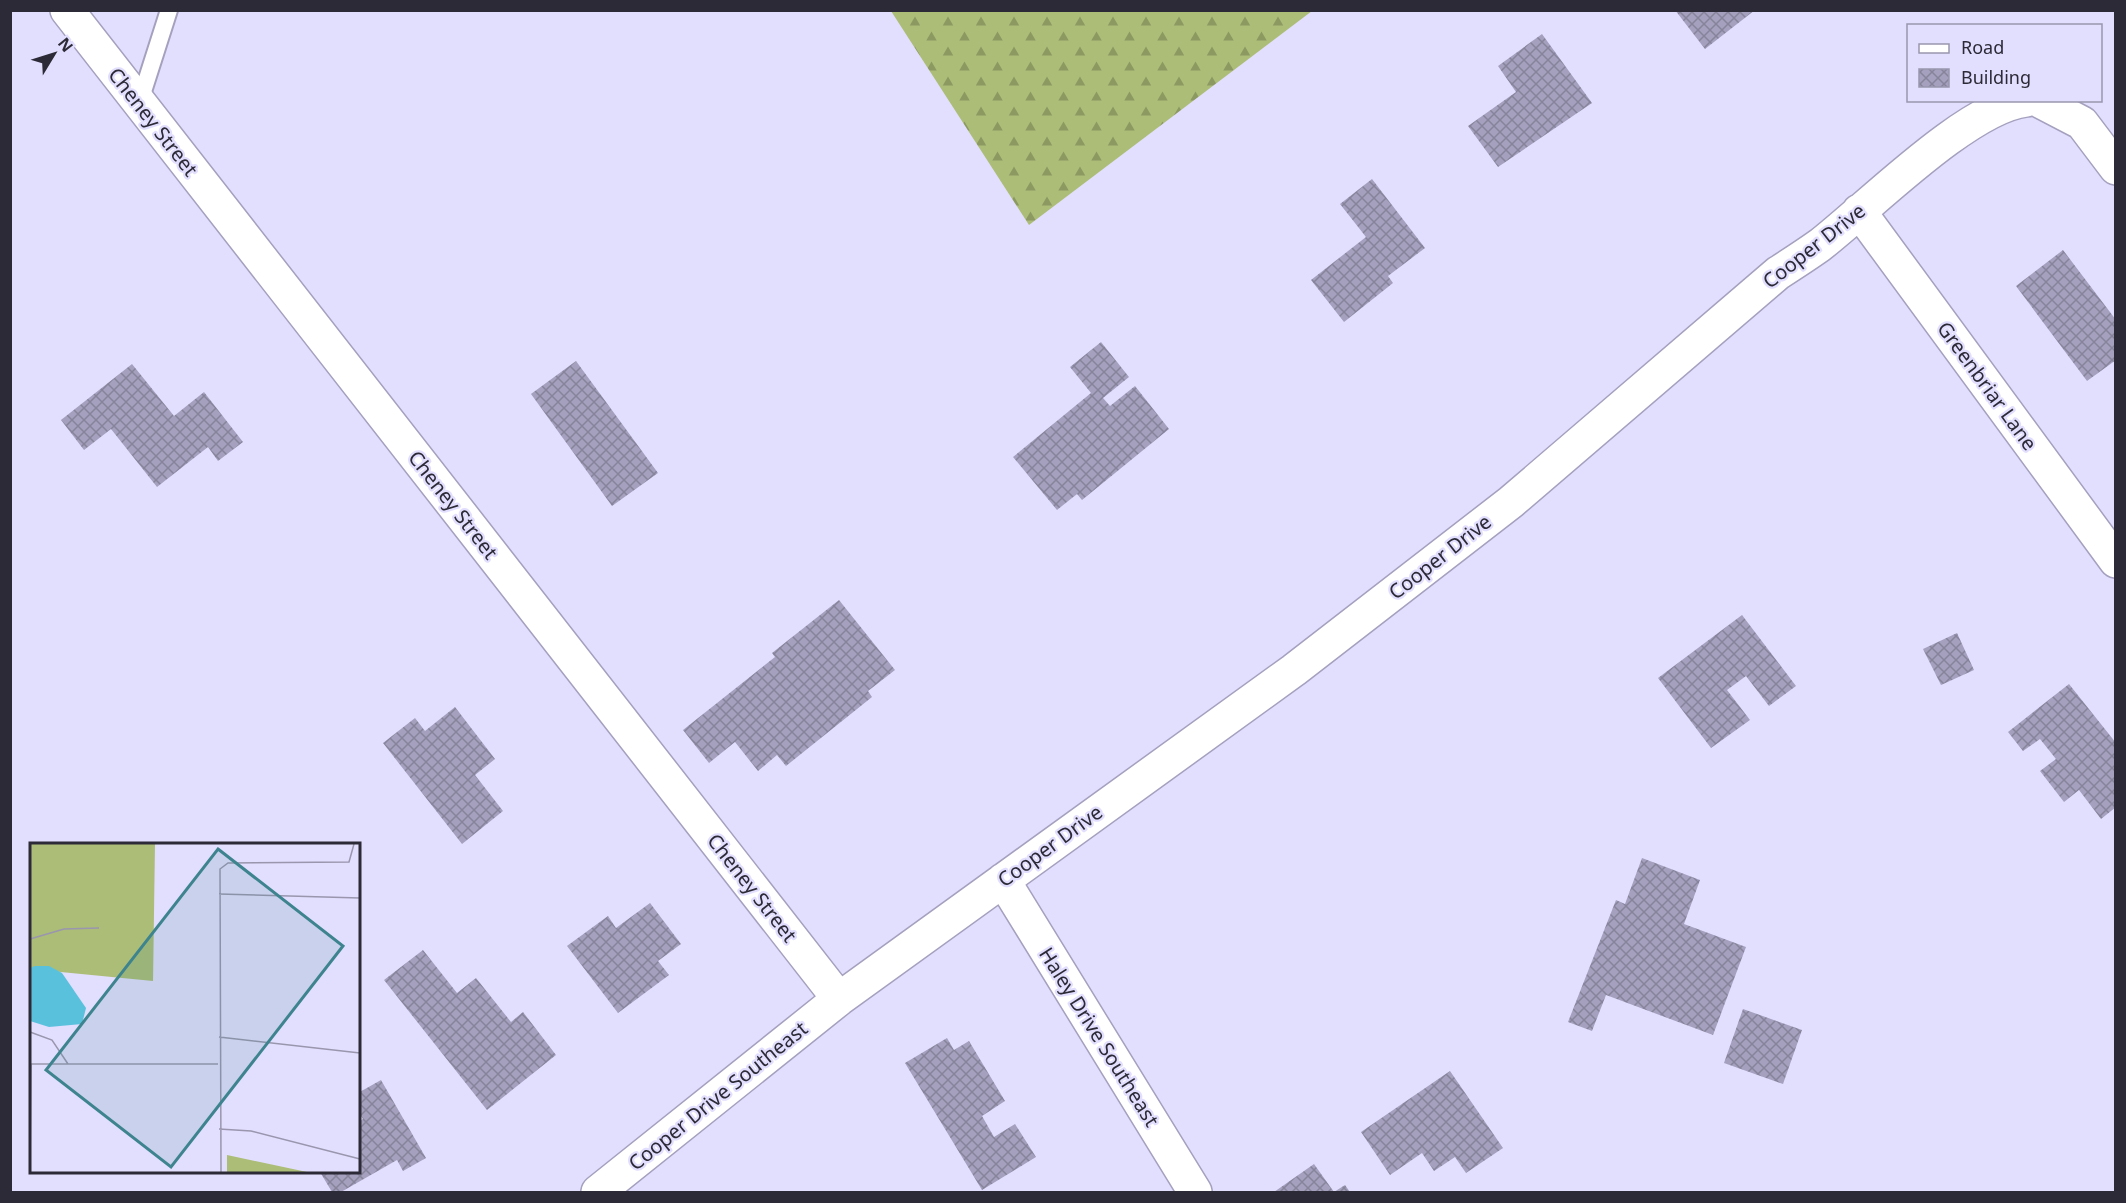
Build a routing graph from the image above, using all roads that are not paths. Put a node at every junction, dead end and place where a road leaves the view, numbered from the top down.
1 (66, 10) edge
2 (169, 10) edge
3 (2010, 102) edge
4 (2042, 102) edge
5 (140, 104) junction
6 (2115, 168) edge
7 (1859, 211) junction
8 (2115, 561) edge
9 (1003, 880) junction
10 (839, 999) junction
11 (598, 1192) edge
12 (1195, 1192) edge

1 - 5 street, Cheney Street
2 - 5 lane
3 - 7 street, Cooper Drive
4 - 6 street
5 - 10 street, Cheney Street
7 - 8 street, Greenbriar Lane
7 - 9 street, Cooper Drive
9 - 10 street, Cooper Drive
9 - 12 street, Haley Drive Southeast
10 - 11 street, Cooper Drive Southeast

